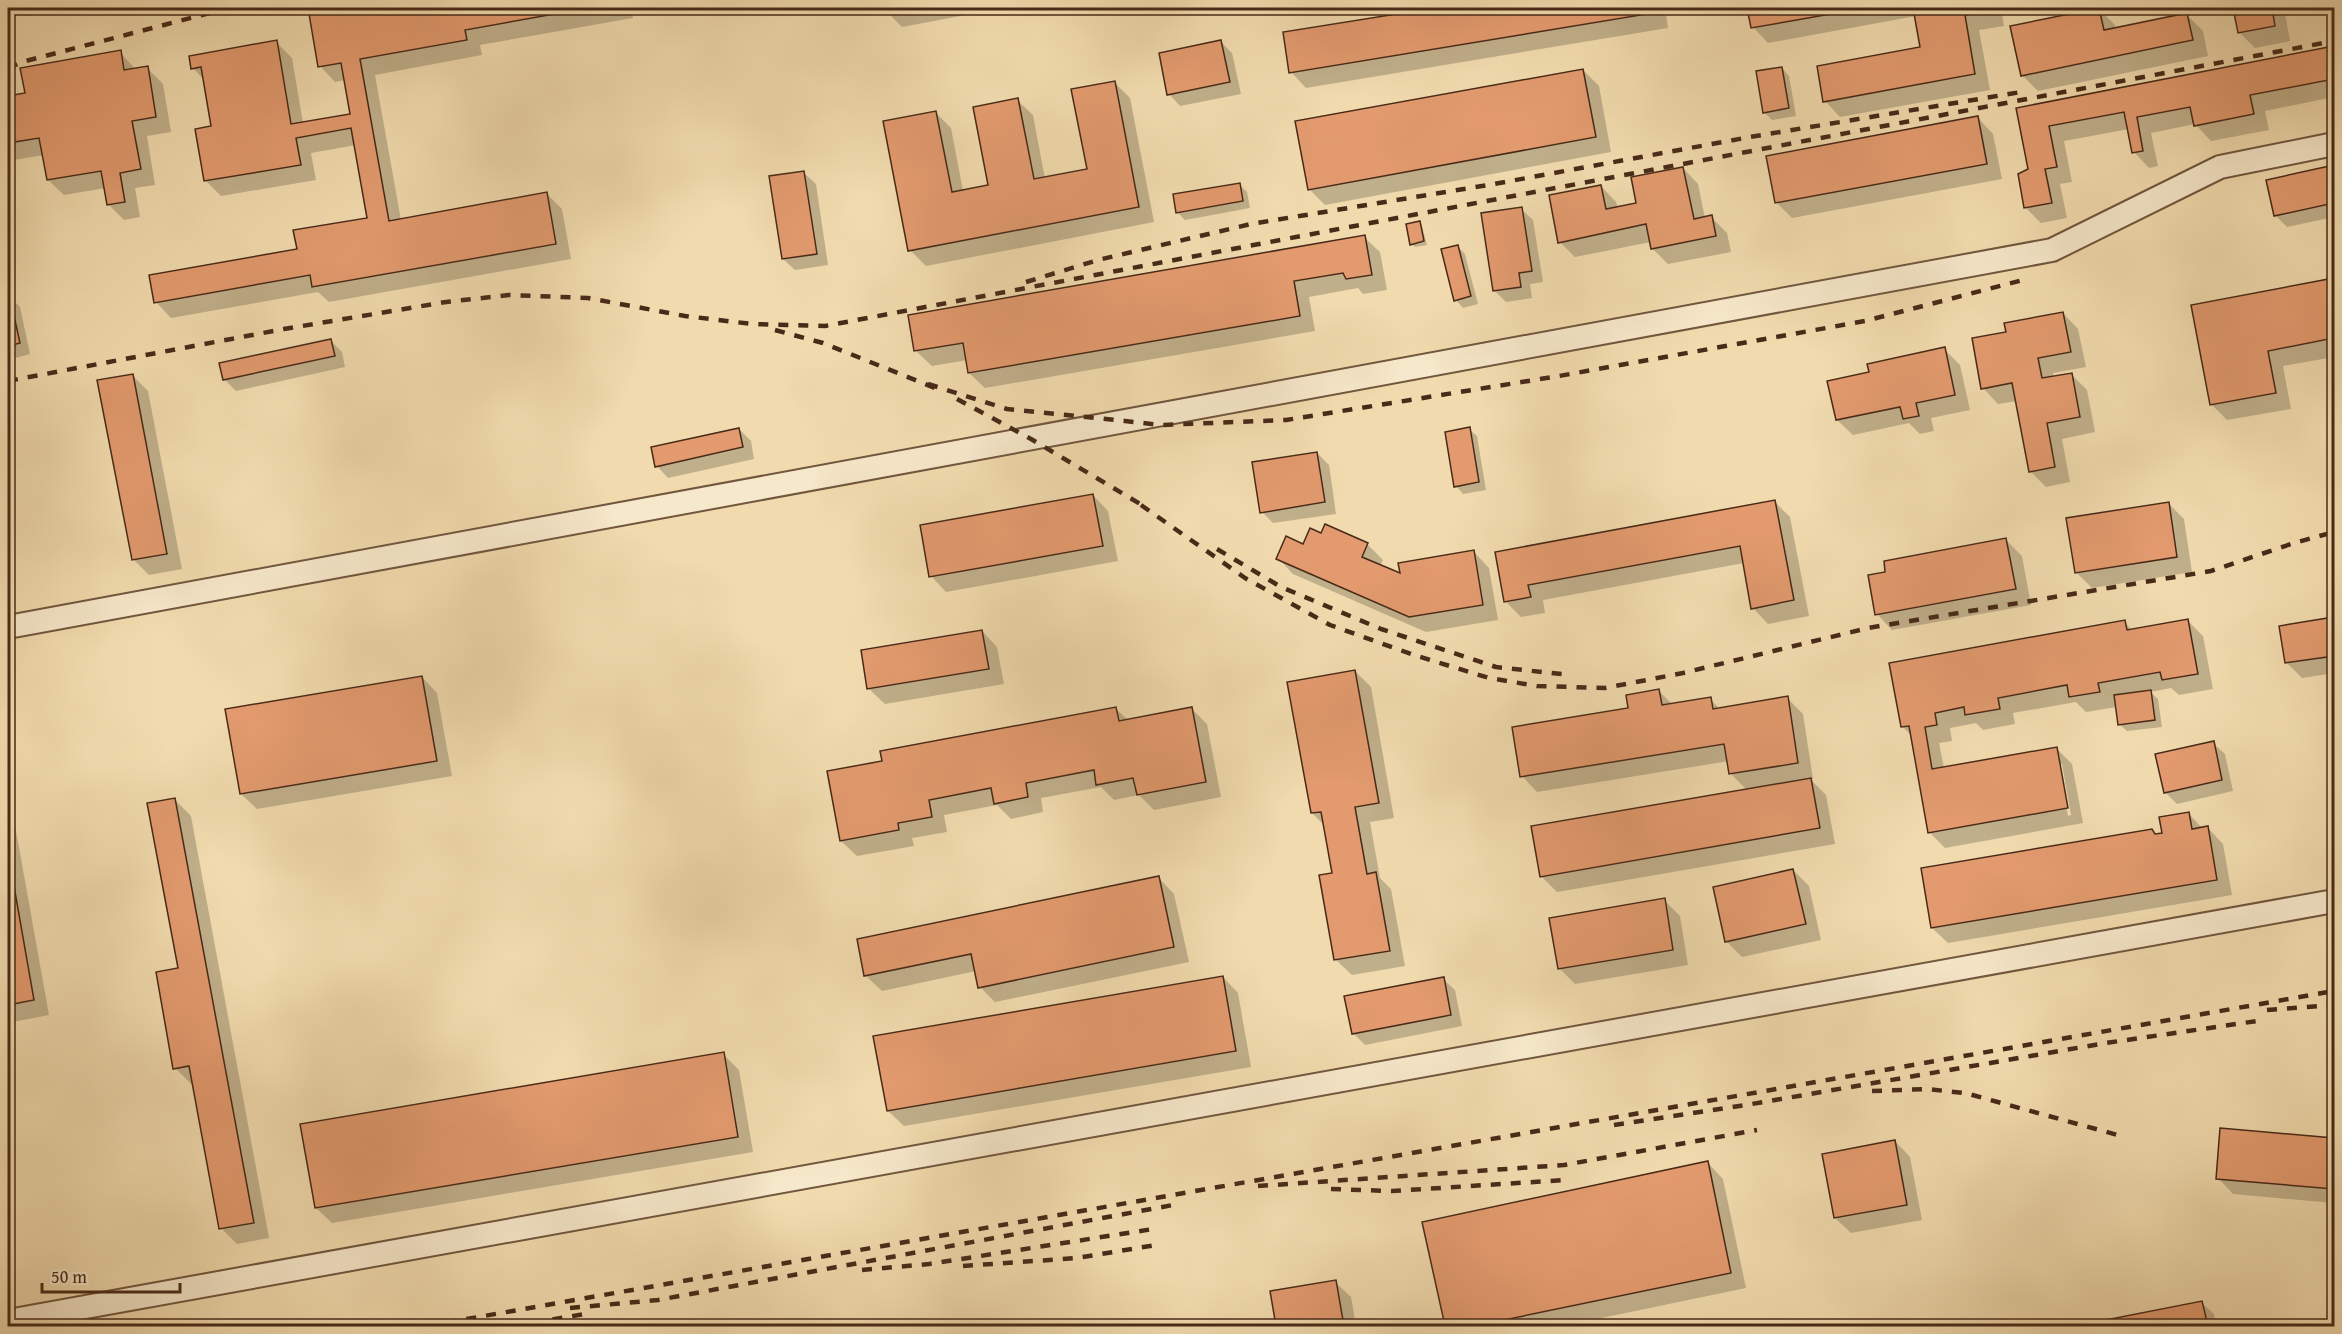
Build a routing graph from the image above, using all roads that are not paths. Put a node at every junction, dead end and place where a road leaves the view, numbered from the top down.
1 (2334, 144) edge
2 (8, 627) edge
3 (2334, 901) edge
4 (8, 1321) edge

1 - 2 lane
3 - 4 lane

